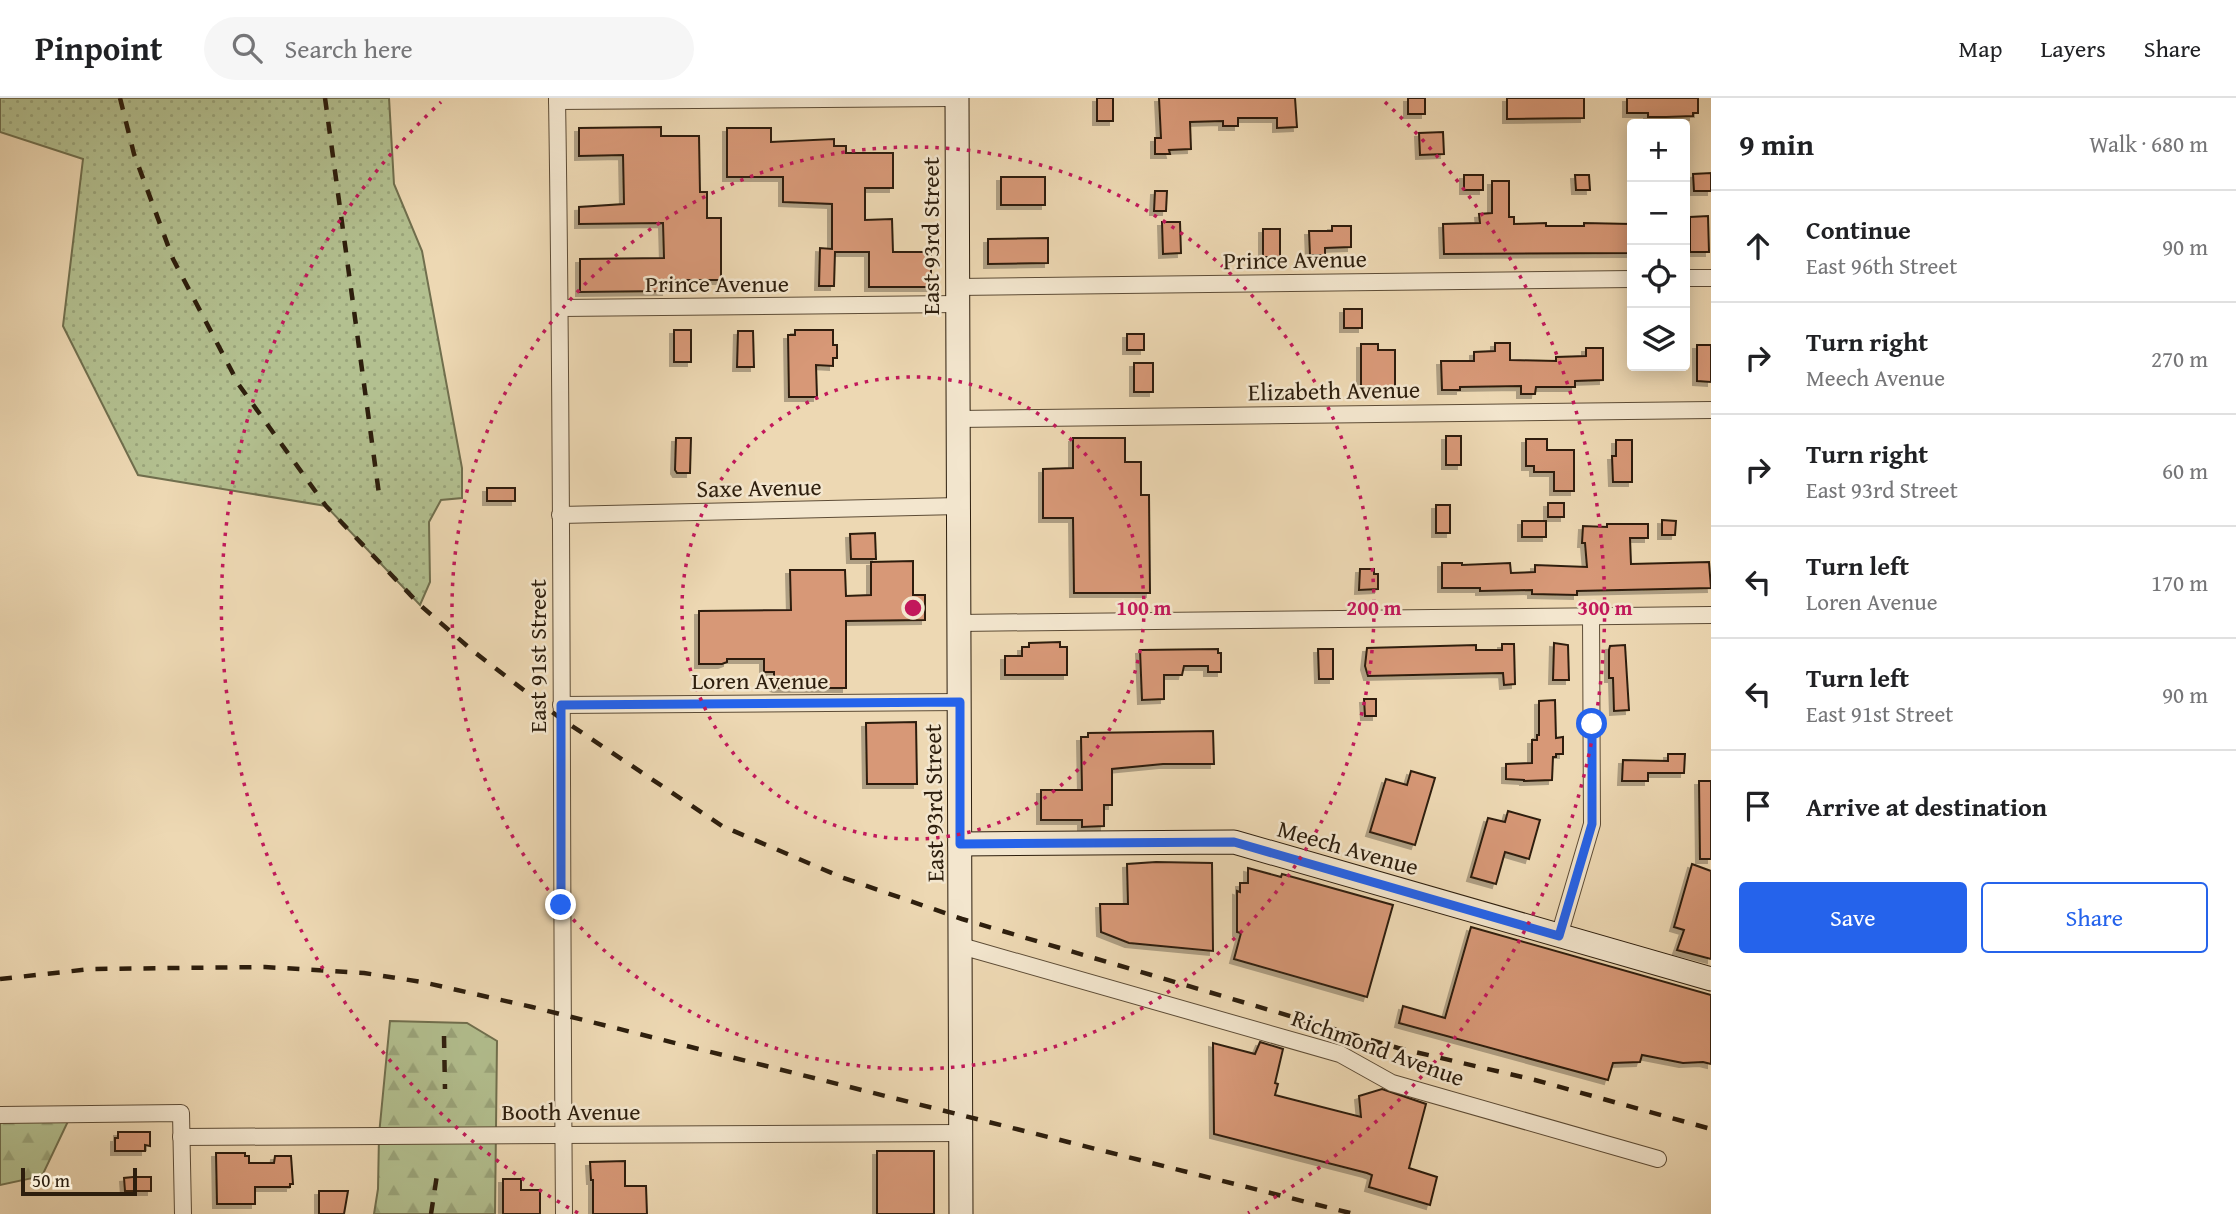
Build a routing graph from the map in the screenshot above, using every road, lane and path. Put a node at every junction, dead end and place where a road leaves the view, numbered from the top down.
1 (950, 98) edge
2 (957, 98) edge
3 (557, 99) edge
4 (1690, 278) edge
5 (1711, 278) edge
6 (1627, 279) edge
7 (958, 296) junction
8 (561, 308) junction
9 (1711, 410) edge
10 (958, 419) junction
11 (959, 506) junction
12 (561, 514) junction
13 (1711, 615) edge
14 (1591, 616) junction
15 (959, 623) junction
16 (960, 702) junction
17 (561, 705) junction
18 (960, 844) junction
19 (1559, 936) junction
20 (961, 947) junction
21 (1711, 979) edge
22 (0, 1115) edge
23 (962, 1133) junction
24 (563, 1135) junction
25 (181, 1137) junction
26 (1658, 1159) dead end
27 (183, 1214) edge
28 (564, 1214) edge
29 (961, 1214) edge

1 - 3 street
2 - 7 main road, East 93rd Street
3 - 8 street, East 91st Street
4 - 5 street
6 - 7 street, Prince Avenue
7 - 8 street, Prince Avenue
7 - 10 main road, East 93rd Street
8 - 12 street, East 91st Street
9 - 10 street, Elizabeth Avenue
10 - 11 main road, East 93rd Street
11 - 12 street, Saxe Avenue
11 - 15 main road, East 93rd Street
12 - 17 street, East 91st Street
13 - 14 street
14 - 15 street
14 - 19 street
15 - 16 main road, East 93rd Street
16 - 17 street, Loren Avenue
16 - 18 main road, East 93rd Street
17 - 24 street, East 91st Street
18 - 19 main road, Meech Avenue
18 - 20 main road, East 93rd Street
19 - 21 main road, Meech Avenue
20 - 23 main road, East 93rd Street
20 - 26 street, Richmond Avenue
22 - 25 street
23 - 24 street, Booth Avenue
23 - 29 main road, East 93rd Street
24 - 25 street, Booth Avenue
24 - 28 street, East 91st Street
25 - 27 street

